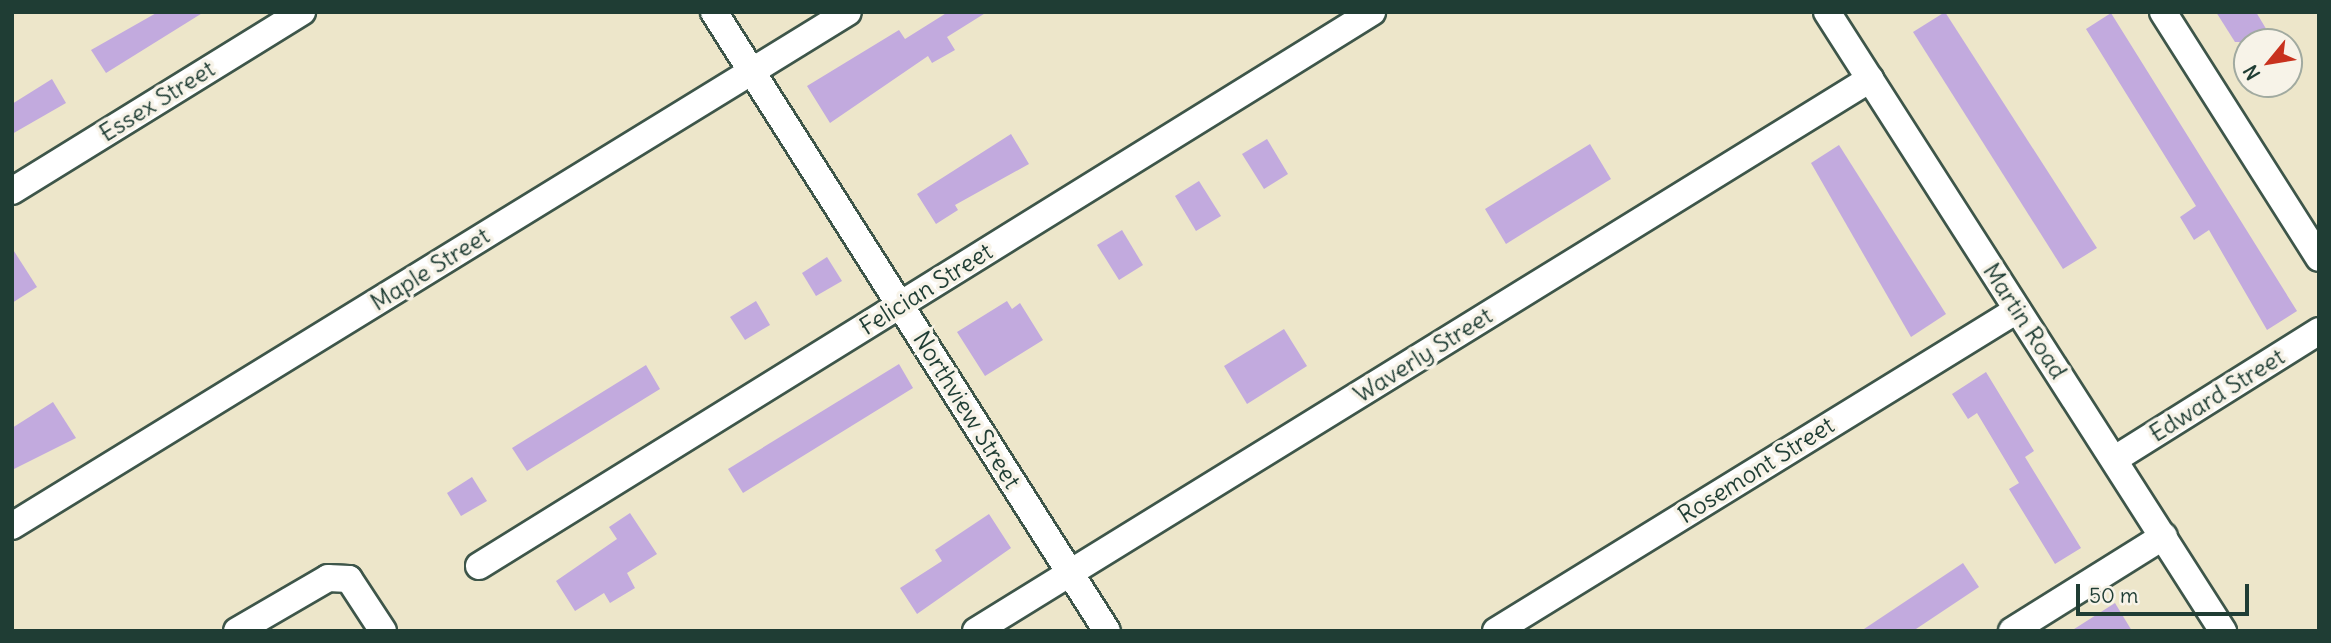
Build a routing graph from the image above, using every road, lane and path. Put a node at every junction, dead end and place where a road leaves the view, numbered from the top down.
1 (302, 12) edge
2 (714, 12) edge
3 (848, 12) edge
4 (1372, 12) edge
5 (1828, 12) edge
6 (2163, 12) edge
7 (752, 71) junction
8 (1870, 79) junction
9 (12, 191) edge
10 (2319, 258) edge
11 (901, 305) junction
12 (2017, 310) junction
13 (2319, 331) edge
14 (2115, 459) junction
15 (12, 526) edge
16 (2164, 536) junction
17 (479, 566) dead end
18 (1070, 572) junction
19 (237, 631) edge
20 (383, 631) edge
21 (976, 631) edge
22 (1107, 631) edge
23 (1496, 631) edge
24 (2011, 631) edge
25 (2222, 631) edge

1 - 9 street, Essex Street
2 - 7 street, Northview Street
3 - 7 street, Maple Street
4 - 11 street, Felician Street
5 - 8 street, Martin Road
6 - 10 street
7 - 11 street, Northview Street
7 - 15 street, Maple Street
8 - 12 street, Martin Road
8 - 18 street, Waverly Street
11 - 17 street, Felician Street
11 - 18 street, Northview Street
12 - 14 street, Martin Road
12 - 23 street, Rosemont Street
13 - 14 street, Edward Street
14 - 16 street, Martin Road
16 - 24 street
16 - 25 street, Martin Road
18 - 21 street, Waverly Street
18 - 22 street, Northview Street
19 - 20 street

